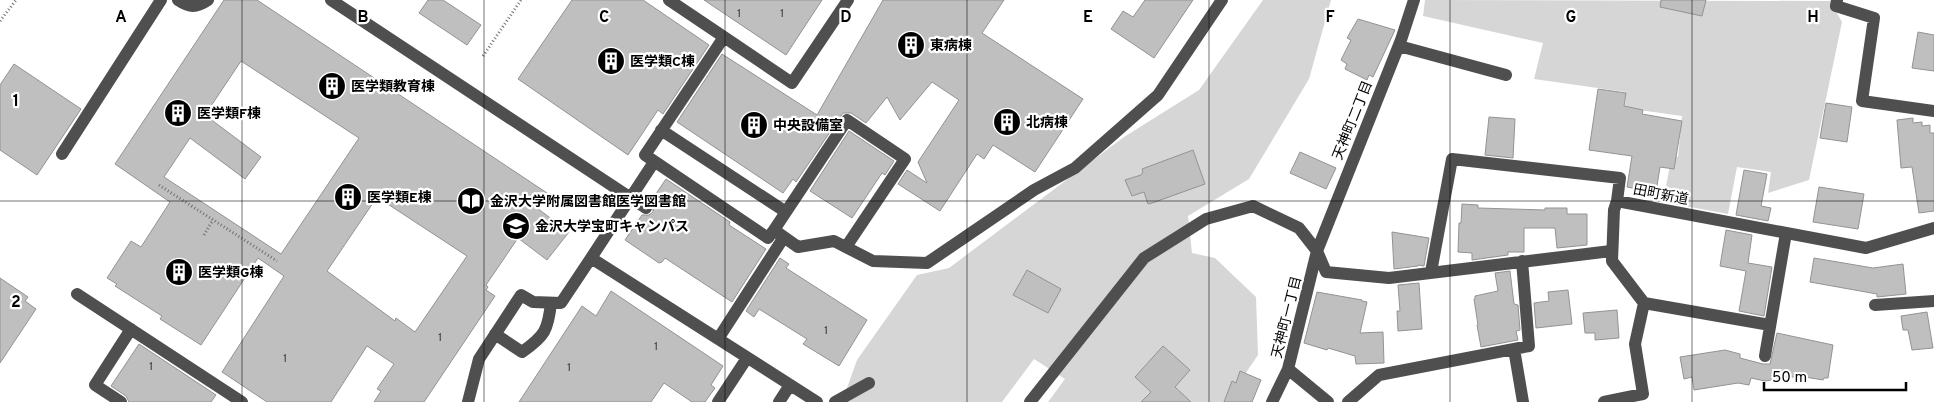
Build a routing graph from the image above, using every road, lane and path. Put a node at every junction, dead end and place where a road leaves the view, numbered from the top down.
1 (16, 0) edge
2 (161, 0) edge
3 (178, 0) edge
4 (208, 0) edge
5 (331, 0) edge
6 (521, 0) edge
7 (669, 0) edge
8 (848, 0) edge
9 (1222, 0) edge
10 (1414, 0) edge
11 (1837, 0) edge
12 (0, 21) edge
13 (724, 37) junction
14 (1399, 46) junction
15 (483, 56) dead end
16 (1506, 75) dead end
17 (1934, 111) edge
18 (661, 130) junction
19 (62, 154) dead end
20 (654, 162) junction
21 (159, 185) dead end
22 (630, 198) junction
23 (1617, 201) junction
24 (646, 208) dead end
25 (786, 212) junction
26 (213, 220) junction
27 (1934, 228) edge
28 (1786, 233) junction
29 (779, 234) junction
30 (204, 235) dead end
31 (846, 247) junction
32 (1317, 251) junction
33 (1611, 251) junction
34 (590, 258) junction
35 (277, 261) dead end
36 (1522, 261) junction
37 (1431, 272) junction
38 (77, 294) dead end
39 (1934, 301) edge
40 (1644, 302) junction
41 (551, 303) junction
42 (1875, 304) dead end
43 (1770, 325) junction
44 (131, 329) junction
45 (495, 334) junction
46 (718, 339) junction
47 (1514, 349) junction
48 (1765, 356) dead end
49 (746, 358) junction
50 (1288, 369) junction
51 (869, 383) dead end
52 (790, 385) junction
53 (121, 402) edge
54 (242, 402) edge
55 (468, 402) edge
56 (718, 402) edge
57 (779, 402) edge
58 (817, 402) edge
59 (835, 402) edge
60 (1030, 402) edge
61 (1272, 402) edge
62 (1328, 402) edge
63 (1348, 402) edge
64 (1524, 402) edge
65 (1604, 402) edge

1 - 12 path
2 - 19 street
3 - 4 street
5 - 22 street
6 - 15 path
7 - 13 street
8 - 13 street
9 - 31 street
10 - 14 street, 天神町二丁目
11 - 17 street
13 - 18 street
14 - 16 street
14 - 32 street, 天神町二丁目
18 - 20 street
18 - 25 street
20 - 22 street
20 - 29 street
21 - 26 path
22 - 24 street
22 - 34 street
23 - 28 street, 田町新道
23 - 33 street, 田町新道
23 - 37 street
25 - 29 street
25 - 31 street
26 - 30 path
26 - 35 path
27 - 28 street, 田町新道
28 - 43 street
29 - 31 street
29 - 46 street
32 - 37 street
32 - 50 street, 天神町一丁目
32 - 60 street
33 - 36 street
33 - 40 street
34 - 41 street
34 - 46 street
36 - 37 street
36 - 47 street
38 - 44 street
39 - 42 street
40 - 43 street
40 - 65 street
41 - 45 street
41 - 45 street
43 - 48 street
44 - 53 street
44 - 54 street
45 - 55 street
46 - 49 street
47 - 63 street
47 - 64 street
49 - 52 street
49 - 56 street
50 - 61 street
50 - 62 street, 天神町一丁目
51 - 59 street
52 - 57 street
52 - 58 street

